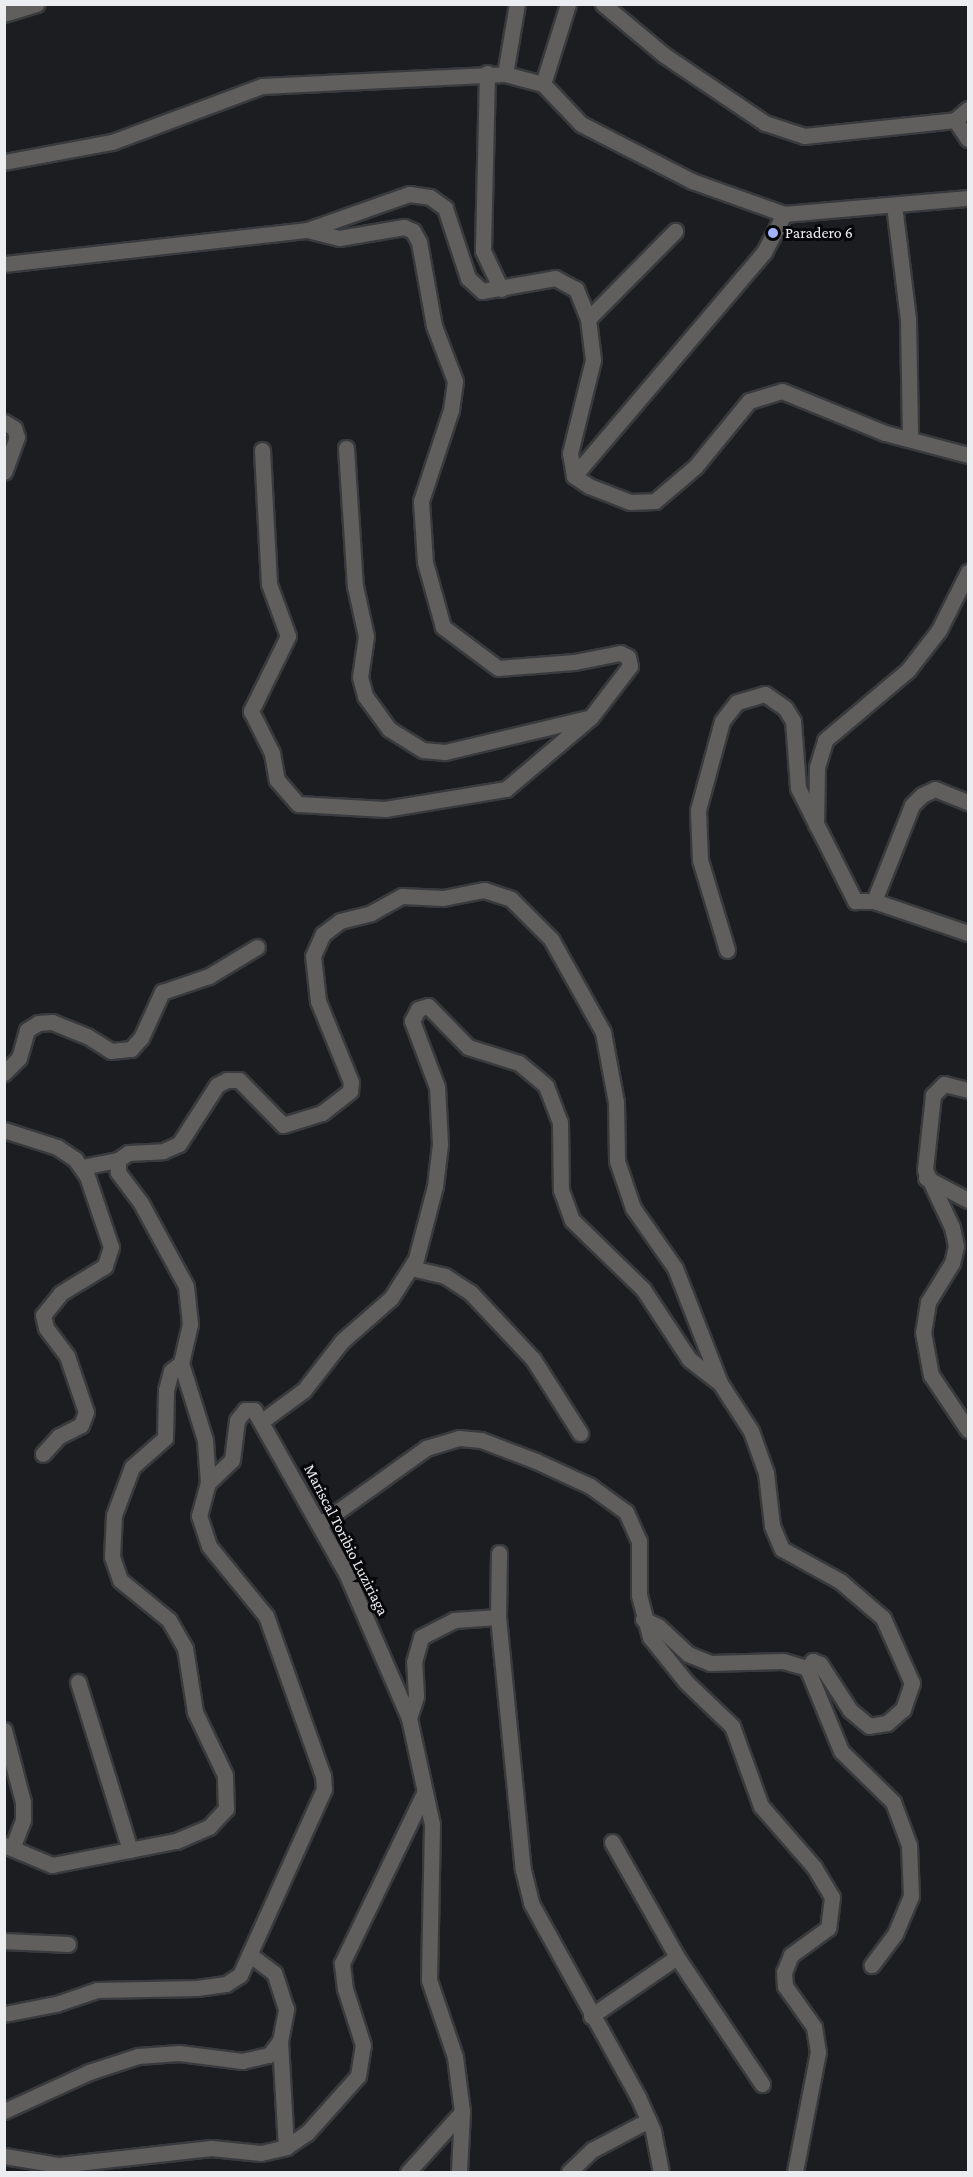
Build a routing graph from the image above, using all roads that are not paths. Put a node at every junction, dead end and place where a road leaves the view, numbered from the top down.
1 (37, 4) edge
2 (517, 4) edge
3 (568, 4) edge
4 (603, 4) edge
5 (4, 14) edge
6 (487, 73) junction
7 (505, 74) junction
8 (543, 84) junction
9 (969, 109) edge
10 (955, 120) junction
11 (969, 139) edge
12 (4, 162) edge
13 (969, 198) edge
14 (894, 205) junction
15 (784, 214) junction
16 (307, 230) junction
17 (675, 231) dead end
18 (4, 264) edge
19 (501, 289) junction
20 (588, 319) junction
21 (4, 422) edge
22 (910, 438) junction
23 (346, 448) dead end
24 (262, 450) dead end
25 (969, 455) edge
26 (4, 472) edge
27 (574, 476) junction
28 (969, 572) edge
29 (591, 717) junction
30 (969, 802) edge
31 (816, 828) junction
32 (874, 901) junction
33 (969, 933) edge
34 (257, 947) dead end
35 (727, 950) dead end
36 (4, 1074) edge
37 (969, 1090) edge
38 (4, 1130) edge
39 (118, 1160) junction
40 (82, 1167) junction
41 (926, 1179) junction
42 (969, 1200) edge
43 (411, 1268) junction
44 (181, 1363) junction
45 (720, 1383) junction
46 (262, 1420) junction
47 (969, 1430) edge
48 (580, 1433) dead end
49 (43, 1454) dead end
50 (208, 1483) junction
51 (320, 1524) junction
52 (499, 1553) dead end
53 (498, 1617) junction
54 (644, 1619) junction
55 (807, 1668) junction
56 (78, 1682) dead end
57 (409, 1718) junction
58 (4, 1730) edge
59 (424, 1793) junction
60 (612, 1842) dead end
61 (9, 1846) edge
62 (130, 1850) junction
63 (4, 1941) edge
64 (68, 1944) dead end
65 (249, 1954) junction
66 (677, 1957) junction
67 (872, 1965) dead end
68 (4, 2013) edge
69 (591, 2016) junction
70 (280, 2041) junction
71 (762, 2084) dead end
72 (4, 2111) edge
73 (462, 2112) junction
74 (649, 2120) junction
75 (286, 2147) junction
76 (4, 2156) edge
77 (408, 2172) edge
78 (459, 2172) edge
79 (569, 2172) edge
80 (661, 2172) edge
81 (795, 2172) edge

1 - 5 street
2 - 7 street
3 - 8 street
4 - 10 street
6 - 7 street
6 - 12 street
6 - 19 street
7 - 8 street
8 - 15 street
9 - 10 street
10 - 11 street
13 - 14 street
14 - 15 street
14 - 22 street
15 - 27 street
16 - 18 street
16 - 19 street
16 - 29 street
17 - 20 street
19 - 20 street
20 - 27 street
21 - 26 street
22 - 25 street
22 - 27 street
23 - 29 street
24 - 29 street
28 - 31 street
30 - 32 street
31 - 32 street
31 - 35 street
32 - 33 street
34 - 36 street
37 - 41 street
38 - 40 street
39 - 40 street
39 - 44 street
39 - 45 street
40 - 49 street
41 - 42 street
41 - 47 street
43 - 45 street
43 - 46 street
43 - 48 street
44 - 50 street
44 - 62 street
45 - 55 street
46 - 50 street
46 - 51 street, Mariscal Toribio Luziriaga
50 - 65 street
51 - 54 street
51 - 57 street, Mariscal Toribio Luziriaga
52 - 53 street
53 - 57 street
53 - 69 street
54 - 55 street
54 - 81 street
55 - 67 street
56 - 62 street
57 - 59 street, Mariscal Toribio Luziriaga
58 - 61 street
59 - 73 street, Mariscal Toribio Luziriaga
59 - 75 street
60 - 66 street
61 - 62 street
63 - 64 street
65 - 68 street
65 - 70 street
66 - 69 street
66 - 71 street
69 - 74 street
70 - 72 street
70 - 75 street
73 - 77 street
73 - 78 street, Mariscal Toribio Luziriaga
74 - 79 street
74 - 80 street
75 - 76 street

